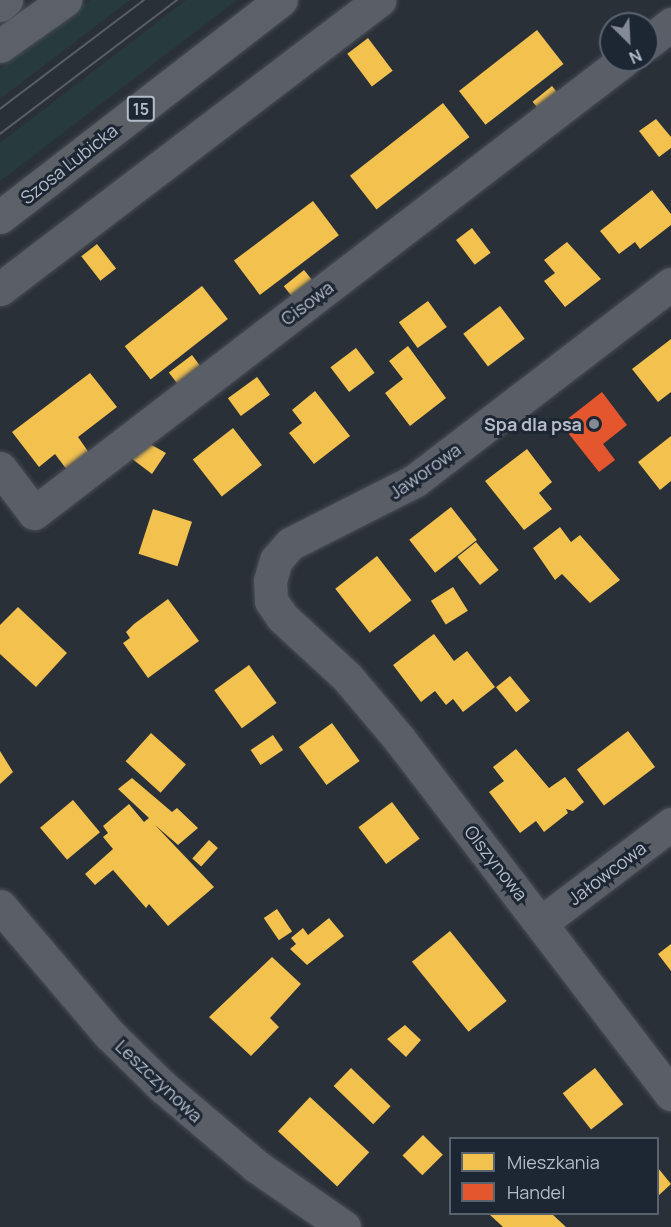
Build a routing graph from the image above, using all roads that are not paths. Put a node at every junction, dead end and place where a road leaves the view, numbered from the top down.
1 (6, 0) edge
2 (65, 0) edge
3 (281, 0) edge
4 (379, 0) edge
5 (0, 5) edge
6 (671, 24) edge
7 (659, 34) edge
8 (0, 46) edge
9 (608, 72) edge
10 (0, 218) edge
11 (671, 284) edge
12 (0, 289) edge
13 (0, 468) edge
14 (310, 642) joint
15 (671, 824) edge
16 (0, 906) edge
17 (542, 922) junction
18 (671, 1094) edge
19 (344, 1227) edge

1 - 5 main road
2 - 8 main road
3 - 10 main road, Szosa Lubicka / 15
4 - 12 street
6 - 7 street
9 - 13 street, Cisowa
11 - 14 street, Jaworowa
14 - 17 street, Olszynowa
15 - 17 street, Jałowcowa
16 - 19 street, Leszczynowa
17 - 18 street, Olszynowa

